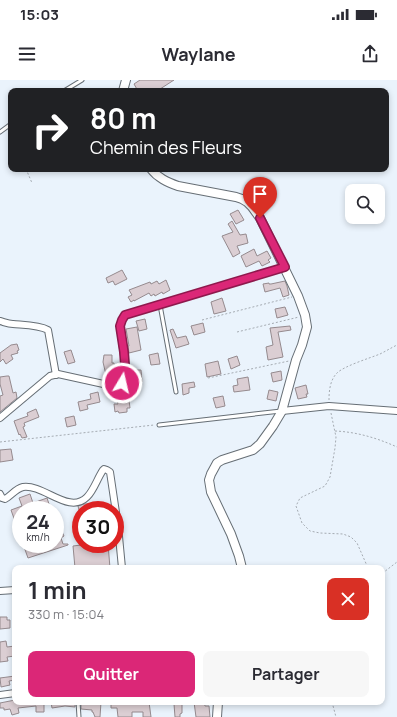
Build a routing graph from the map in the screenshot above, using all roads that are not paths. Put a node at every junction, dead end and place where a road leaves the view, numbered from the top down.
1 (82, 80) edge
2 (69, 88) edge
3 (154, 172) edge
4 (285, 267) junction
5 (160, 304) junction
6 (0, 321) edge
7 (56, 375) junction
8 (176, 392) dead end
9 (282, 411) junction
10 (397, 411) edge
11 (0, 418) edge
12 (159, 425) road end
13 (0, 494) edge
14 (122, 565) edge
15 (241, 565) edge
16 (12, 590) edge
17 (0, 591) edge
18 (12, 693) edge
19 (0, 695) edge
20 (78, 705) edge
21 (218, 705) edge
22 (79, 717) edge
23 (217, 717) edge

1 - 2 lane
3 - 4 street
4 - 5 street
4 - 9 street
5 - 7 street
5 - 8 lane
6 - 7 street
7 - 11 street
9 - 10 street
9 - 12 lane
9 - 15 street
13 - 14 street
16 - 17 street
18 - 19 street
20 - 22 lane
21 - 23 street

